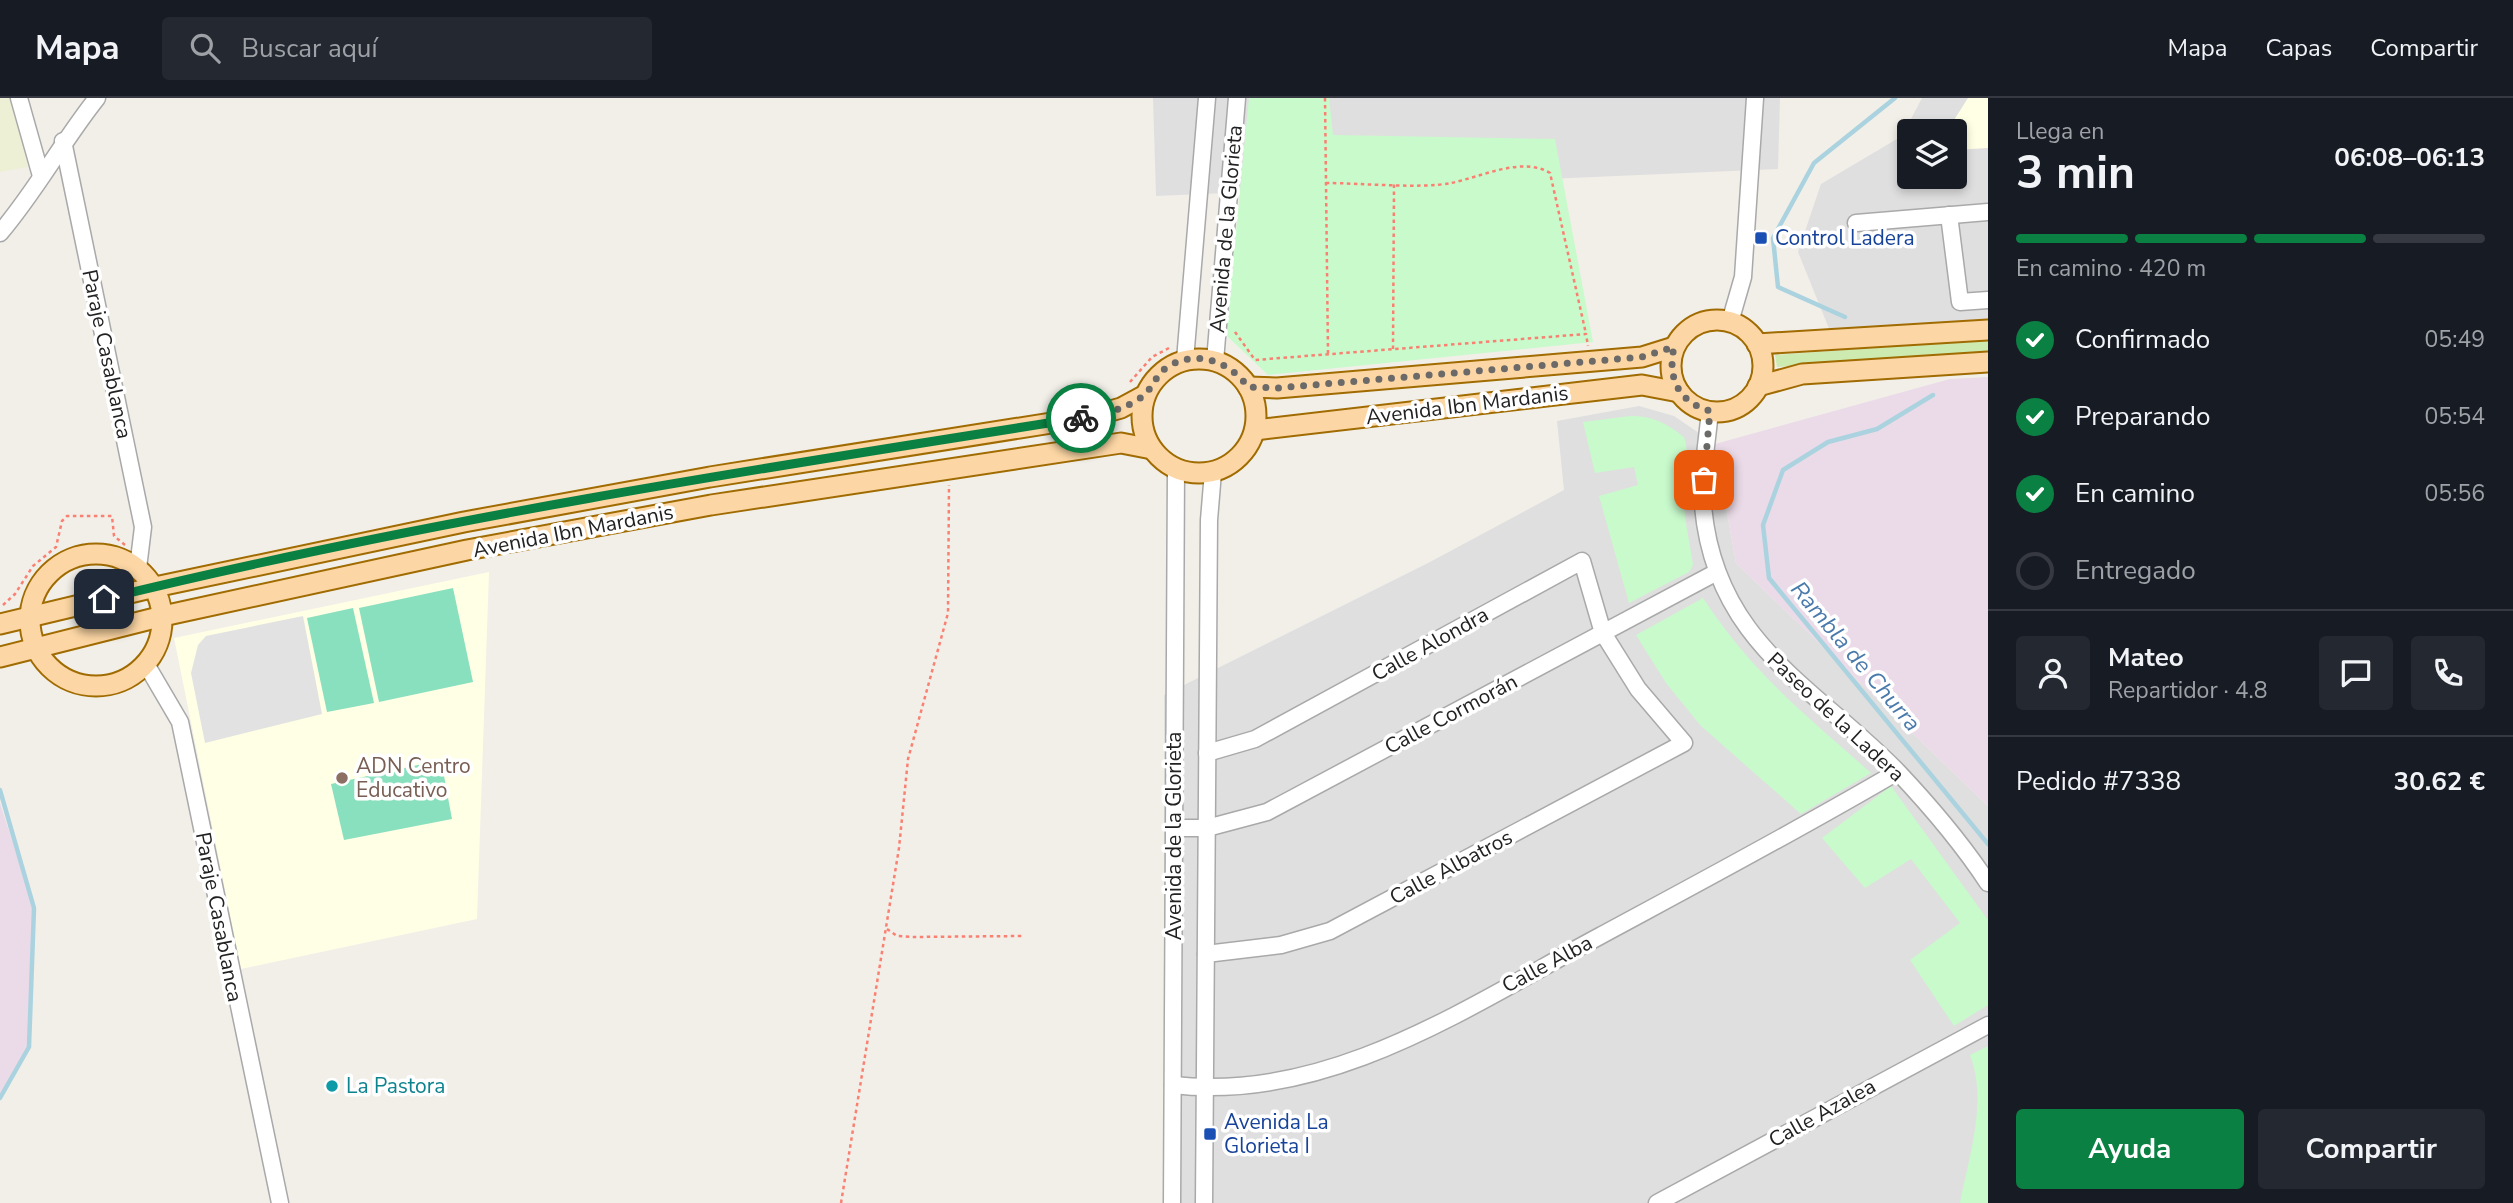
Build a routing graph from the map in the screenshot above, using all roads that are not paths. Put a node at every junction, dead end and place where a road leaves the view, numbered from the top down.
1 (19, 98) edge
2 (97, 98) edge
3 (1207, 98) edge
4 (1237, 98) edge
5 (1755, 98) edge
6 (63, 141) junction
7 (41, 176) junction
8 (1988, 212) edge
9 (1949, 215) junction
10 (1856, 223) dead end
11 (0, 233) edge
12 (1988, 300) edge
13 (1730, 322) junction
14 (1988, 330) edge
15 (1757, 344) junction
16 (1674, 347) junction
17 (1185, 360) junction
18 (1215, 361) junction
19 (1988, 362) edge
20 (1758, 386) junction
21 (1248, 387) junction
22 (1679, 392) junction
23 (1145, 395) junction
24 (1710, 411) junction
25 (1255, 430) junction
26 (1152, 449) junction
27 (1176, 469) junction
28 (1213, 472) junction
29 (138, 568) junction
30 (1717, 572) junction
31 (155, 587) junction
32 (163, 616) junction
33 (29, 618) junction
34 (0, 624) edge
35 (1603, 633) junction
36 (37, 650) junction
37 (0, 657) edge
38 (146, 664) junction
39 (1207, 753) junction
40 (1897, 772) junction
41 (1175, 828) junction
42 (1207, 828) junction
43 (1988, 883) edge
44 (1206, 954) junction
45 (1988, 1025) edge
46 (1173, 1085) junction
47 (1205, 1088) junction
48 (280, 1203) edge
49 (1172, 1203) edge
50 (1204, 1203) edge
51 (1657, 1203) edge

1 - 7 street
2 - 6 street
3 - 17 street, Avenida de la Glorieta
4 - 18 street, Avenida de la Glorieta
5 - 13 street
6 - 7 street
6 - 29 street, Paraje Casablanca
7 - 11 street
8 - 9 street
9 - 10 street
9 - 12 street
13 - 15 main road
13 - 16 main road
14 - 15 main road
15 - 20 main road
16 - 21 main road, Avenida Ibn Mardanis
16 - 22 main road
17 - 18 main road
17 - 23 main road
18 - 21 main road
19 - 20 main road
20 - 24 main road
21 - 25 main road
22 - 24 main road
22 - 25 main road, Avenida Ibn Mardanis
23 - 26 main road
23 - 31 main road, Avenida Ibn Mardanis
24 - 30 street, Paseo de la Ladera
25 - 28 main road
26 - 27 main road
26 - 32 main road, Avenida Ibn Mardanis
27 - 28 main road
27 - 41 street, Avenida de la Glorieta
28 - 39 street, Avenida de la Glorieta
29 - 31 main road
29 - 33 main road
30 - 35 street, Calle Cormorán
30 - 40 street, Paseo de la Ladera
31 - 32 main road
31 - 33 main road, Avenida Ibn Mardanis
32 - 36 main road, Avenida Ibn Mardanis
32 - 38 main road
33 - 34 main road, Avenida Ibn Mardanis
33 - 36 main road
35 - 39 street, Calle Alondra
35 - 42 street, Calle Cormorán
35 - 44 street, Calle Albatros
36 - 37 main road, Avenida Ibn Mardanis
36 - 38 main road
38 - 48 street, Paraje Casablanca
39 - 42 street, Avenida de la Glorieta
40 - 43 street, Paseo de la Ladera
40 - 47 street, Calle Alba
41 - 42 street, Calle Cormorán
41 - 46 street, Avenida de la Glorieta
42 - 44 street, Avenida de la Glorieta
44 - 47 street, Avenida de la Glorieta
45 - 51 street, Calle Azalea
46 - 47 street, Calle Alba
46 - 49 street, Avenida de la Glorieta
47 - 50 street, Avenida de la Glorieta

